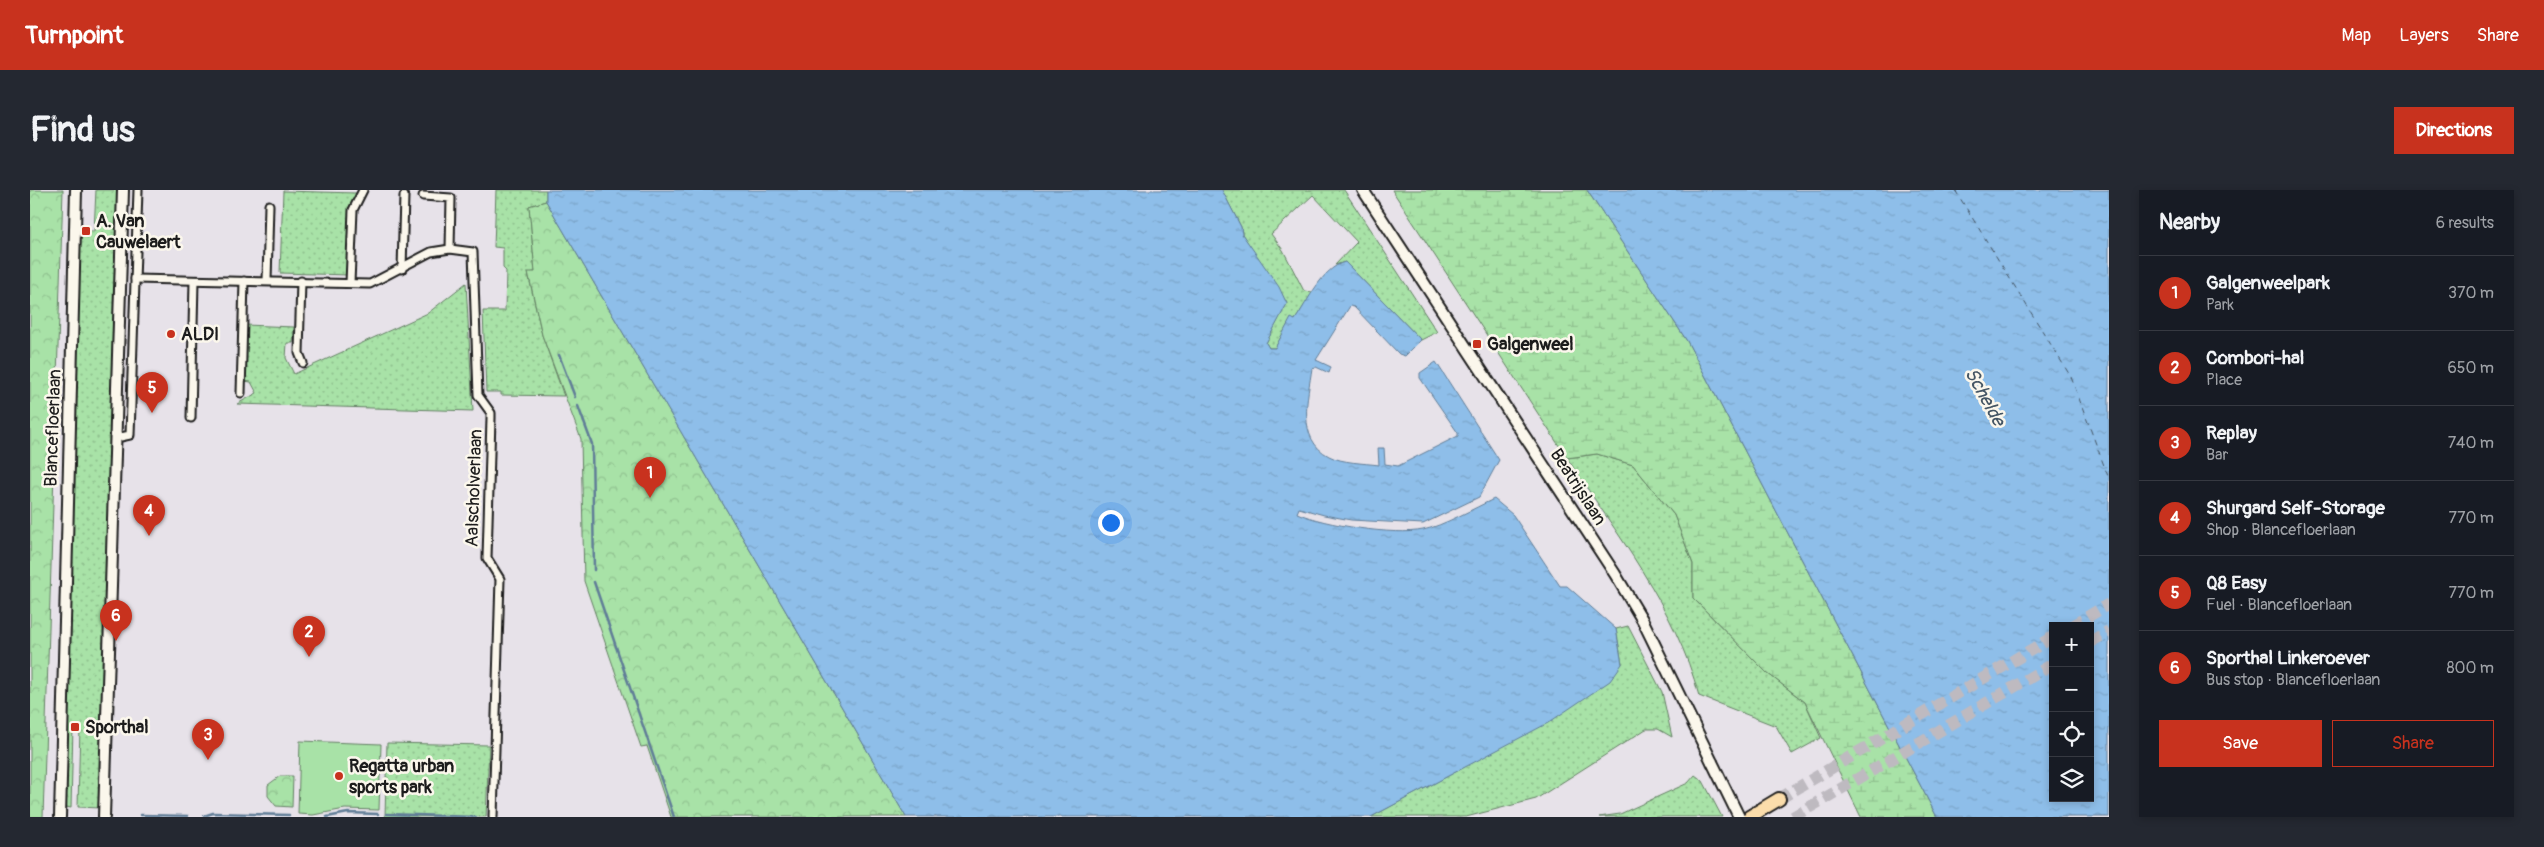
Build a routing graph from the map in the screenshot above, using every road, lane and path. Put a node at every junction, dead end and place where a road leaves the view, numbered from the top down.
1 (76, 190) edge
2 (123, 190) edge
3 (138, 190) edge
4 (363, 190) edge
5 (1363, 190) edge
6 (404, 196) dead end
7 (423, 196) dead end
8 (269, 205) dead end
9 (450, 249) junction
10 (402, 269) junction
11 (135, 279) junction
12 (194, 280) junction
13 (244, 281) junction
14 (267, 281) junction
15 (301, 282) junction
16 (350, 283) junction
17 (303, 364) dead end
18 (241, 392) dead end
19 (191, 418) dead end
20 (116, 438) junction
21 (1779, 799) tunnel mouth
22 (60, 817) edge
23 (104, 817) edge
24 (493, 817) edge
25 (1740, 817) edge
26 (1749, 817) edge

1 - 22 main road, Blancefloerlaan
2 - 20 main road
3 - 11 street
4 - 16 street
5 - 25 main road, Beatrijslaan, bridge
6 - 10 street
7 - 9 street
8 - 14 street
9 - 10 street
9 - 24 street, Aalscholverlaan
10 - 16 street
11 - 12 street
11 - 20 street
12 - 13 street
12 - 19 street
13 - 14 street
13 - 18 street
14 - 15 street
15 - 16 street
15 - 17 street
20 - 23 main road
21 - 26 highway

